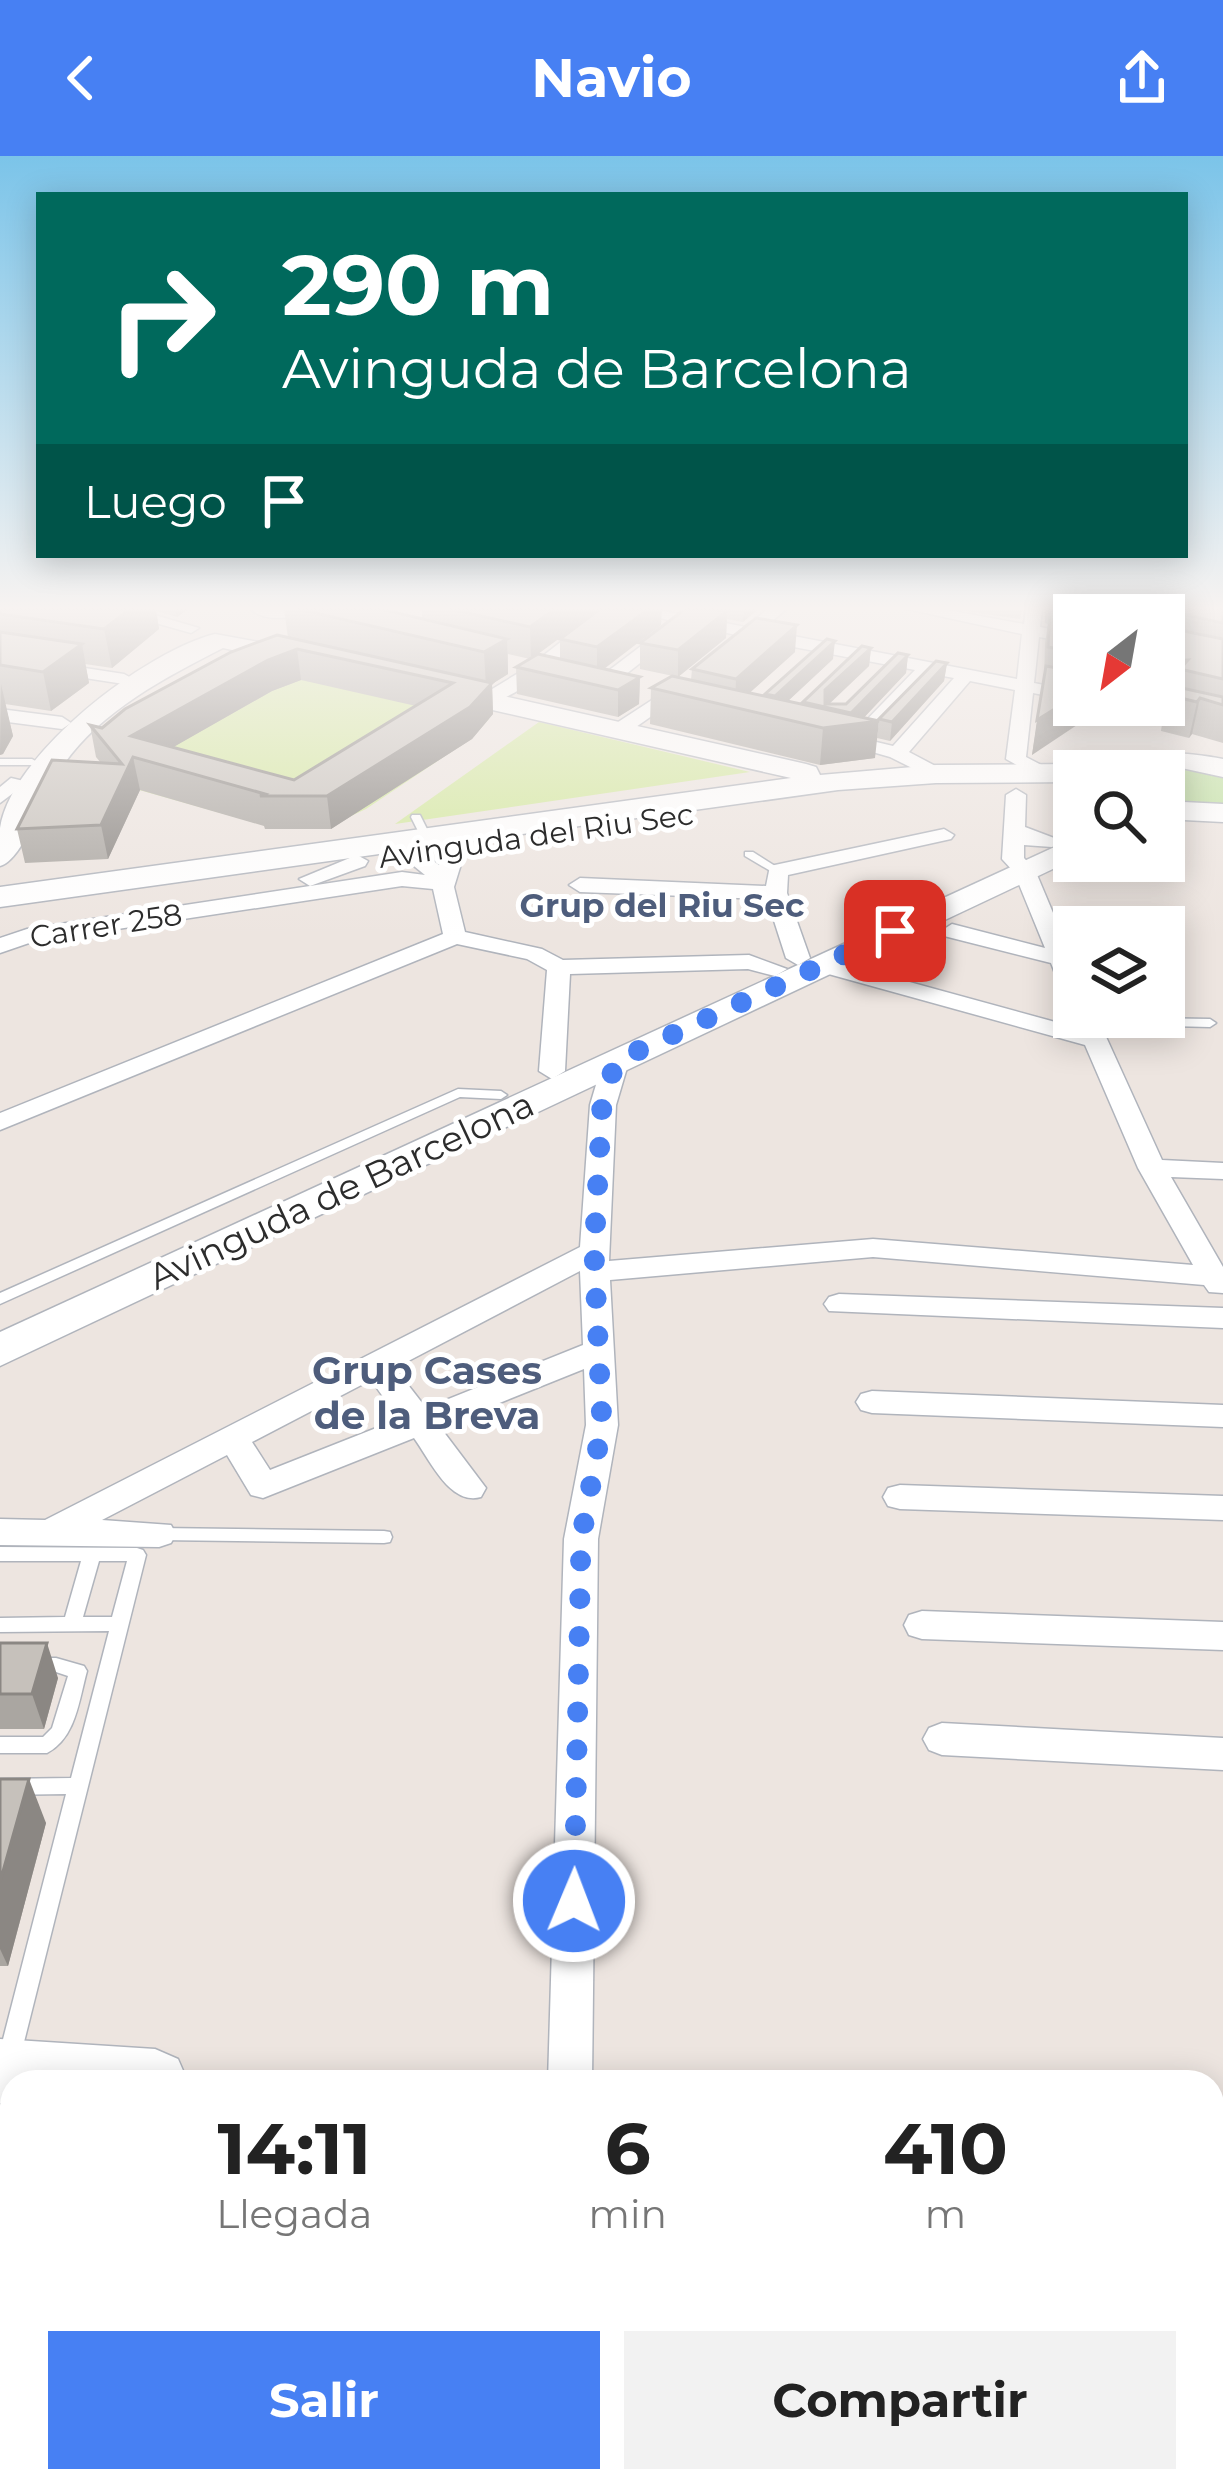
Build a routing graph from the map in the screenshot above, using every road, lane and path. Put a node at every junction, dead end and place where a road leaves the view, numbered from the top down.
1 (64, 718) edge
2 (98, 718) edge
3 (563, 718) edge
4 (643, 718) edge
5 (869, 718) edge
6 (932, 718) edge
7 (1020, 718) edge
8 (1193, 718) edge
9 (1223, 724) edge
10 (619, 730) junction
11 (817, 735) edge
12 (855, 743) junction
13 (20, 746) edge
14 (1185, 762) edge
15 (897, 763) junction
16 (1218, 763) edge
17 (1053, 777) edge
18 (778, 780) junction
19 (1021, 784) junction
20 (1053, 784) edge
21 (1185, 812) edge
22 (1223, 813) edge
23 (0, 816) edge
24 (944, 835) dead end
25 (427, 839) junction
26 (1036, 845) edge
27 (748, 854) dead end
28 (0, 856) edge
29 (357, 861) junction
30 (777, 882) junction
31 (445, 884) junction
32 (580, 885) dead end
33 (0, 897) edge
34 (212, 908) junction
35 (0, 909) edge
36 (1053, 923) edge
37 (952, 931) dead end
38 (455, 937) junction
39 (0, 946) edge
40 (1053, 957) edge
41 (798, 964) junction
42 (559, 967) junction
43 (1053, 1018) edge
44 (1185, 1024) edge
45 (1210, 1024) dead end
46 (1094, 1038) edge
47 (616, 1061) junction
48 (556, 1080) junction
49 (501, 1095) junction
50 (602, 1105) junction
51 (0, 1122) edge
52 (1152, 1168) junction
53 (1223, 1171) edge
54 (595, 1262) junction
55 (1218, 1284) edge
56 (0, 1299) edge
57 (839, 1304) dead end
58 (1223, 1318) edge
59 (0, 1326) edge
60 (0, 1350) edge
61 (601, 1350) junction
62 (375, 1364) junction
63 (872, 1402) dead end
64 (1223, 1416) edge
65 (421, 1423) junction
66 (233, 1438) junction
67 (469, 1488) dead end
68 (900, 1497) dead end
69 (1223, 1508) edge
70 (0, 1532) edge
71 (49, 1533) junction
72 (384, 1537) dead end
73 (148, 1544) junction
74 (0, 1554) edge
75 (92, 1554) junction
76 (72, 1624) junction
77 (119, 1624) junction
78 (922, 1624) dead end
79 (0, 1625) edge
80 (1223, 1636) edge
81 (0, 1665) edge
82 (942, 1739) dead end
83 (0, 1745) edge
84 (1223, 1754) edge
85 (0, 1786) edge
86 (78, 1786) junction
87 (25, 2070) edge
88 (570, 2070) edge

1 - 13 main road
2 - 28 main road
3 - 10 main road
4 - 10 street
5 - 12 street
6 - 15 street
7 - 19 street
8 - 9 street
10 - 18 main road
11 - 12 street
12 - 15 street
13 - 23 main road
14 - 16 main road
15 - 18 main road, Avinguda del Riu Sec
15 - 19 main road, Avinguda del Riu Sec
17 - 19 main road, Avinguda del Riu Sec
18 - 25 main road, Avinguda del Riu Sec
19 - 20 main road, Avinguda del Riu Sec
19 - 25 main road, Avinguda del Riu Sec
19 - 26 street
21 - 22 main road
24 - 30 street
25 - 29 main road, Avinguda del Riu Sec
25 - 31 street
25 - 31 street
25 - 33 main road, Avinguda del Riu Sec
26 - 36 street
26 - 41 main road, Avinguda de Barcelona
27 - 30 lane
29 - 34 street, Carrer 258
29 - 35 main road, Avinguda del Riu Sec
30 - 32 street
30 - 41 street
31 - 34 street, Carrer 258
31 - 38 street
34 - 39 street, Carrer 258
37 - 40 street
38 - 42 street
38 - 51 street
41 - 42 street
41 - 43 street
41 - 47 main road, Avinguda de Barcelona
41 - 48 main road, Avinguda de Barcelona
42 - 48 street
44 - 45 lane
46 - 52 street
47 - 48 main road, Avinguda de Barcelona
47 - 50 street
48 - 49 main road, Avinguda de Barcelona
48 - 50 street
48 - 60 main road, Avinguda de Barcelona
49 - 56 lane
49 - 59 main road, Avinguda de Barcelona
50 - 54 street
52 - 53 street
52 - 55 street
54 - 55 street
54 - 61 street
54 - 62 street
57 - 58 street
61 - 65 street
61 - 88 street
62 - 65 street
62 - 66 street
63 - 64 street
65 - 66 street
65 - 67 street
66 - 71 street
68 - 69 street
70 - 71 street
71 - 73 street
72 - 73 lane
73 - 75 lane
73 - 77 lane
74 - 75 lane
75 - 76 lane
76 - 77 lane
76 - 79 lane
77 - 86 lane
78 - 80 street
81 - 83 lane
82 - 84 street
85 - 86 lane
86 - 87 lane

